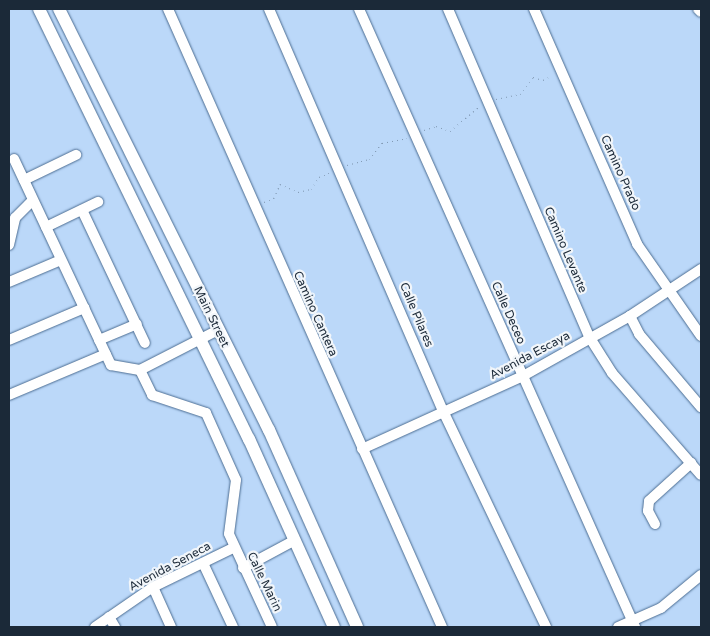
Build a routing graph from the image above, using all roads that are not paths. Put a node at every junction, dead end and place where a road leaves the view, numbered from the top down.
1 (39, 9) edge
2 (59, 9) edge
3 (168, 9) edge
4 (269, 9) edge
5 (359, 9) edge
6 (448, 9) edge
7 (534, 9) edge
8 (698, 9) edge
9 (701, 12) edge
10 (76, 155) dead end
11 (14, 159) dead end
12 (24, 180) junction
13 (33, 200) junction
14 (98, 202) dead end
15 (82, 210) junction
16 (46, 227) junction
17 (9, 245) edge
18 (61, 260) junction
19 (701, 269) edge
20 (9, 282) edge
21 (668, 292) junction
22 (84, 308) junction
23 (630, 316) junction
24 (136, 324) junction
25 (218, 330) junction
26 (701, 336) edge
27 (199, 338) junction
28 (590, 338) junction
29 (9, 340) edge
30 (99, 340) junction
31 (145, 343) dead end
32 (106, 354) junction
33 (140, 370) junction
34 (523, 376) junction
35 (9, 395) edge
36 (701, 407) edge
37 (444, 414) junction
38 (362, 449) junction
39 (691, 464) junction
40 (701, 475) edge
41 (655, 524) dead end
42 (295, 540) junction
43 (233, 548) junction
44 (203, 563) junction
45 (243, 568) junction
46 (701, 575) edge
47 (153, 587) junction
48 (109, 617) junction
49 (633, 624) edge
50 (95, 627) edge
51 (115, 627) edge
52 (171, 627) edge
53 (233, 627) edge
54 (272, 627) edge
55 (334, 627) edge
56 (358, 627) edge
57 (442, 627) edge
58 (546, 627) edge
59 (618, 627) edge

1 - 27 main road, Main Street
2 - 25 main road, Main Street
3 - 38 street, Camino Cantera
4 - 37 street, Calle Pilares
5 - 34 street, Calle Deceo
6 - 28 street, Camino Levante
7 - 21 street, Camino Prado
8 - 9 street
10 - 12 street
11 - 12 street
12 - 13 street
13 - 16 street
13 - 17 street
14 - 15 street
15 - 16 street
15 - 24 street
16 - 18 street
18 - 20 street
18 - 22 street
19 - 21 street, Avenida Escaya
21 - 23 street, Avenida Escaya
21 - 26 street, Camino Prado
22 - 29 street
22 - 30 street
23 - 28 street, Avenida Escaya
23 - 36 street
24 - 30 street
24 - 31 street
25 - 27 street
25 - 56 main road, Main Street
27 - 33 street
27 - 42 main road, Main Street
28 - 34 street, Avenida Escaya
28 - 39 street, Camino Levante
30 - 32 street
32 - 33 street
32 - 35 street
33 - 43 street
34 - 37 street, Avenida Escaya
34 - 49 street, Calle Deceo
37 - 38 street, Avenida Escaya
37 - 58 street, Calle Pilares
38 - 57 street, Camino Cantera
39 - 40 street, Camino Levante
39 - 41 street
42 - 45 street
42 - 55 main road, Main Street
43 - 44 street, Avenida Seneca
43 - 45 street, Calle Marin
44 - 47 street, Avenida Seneca
44 - 53 street
45 - 54 street, Calle Marin
46 - 49 street
47 - 48 street, Avenida Seneca
47 - 52 street
48 - 50 street, Avenida Seneca
48 - 51 street
49 - 59 street

